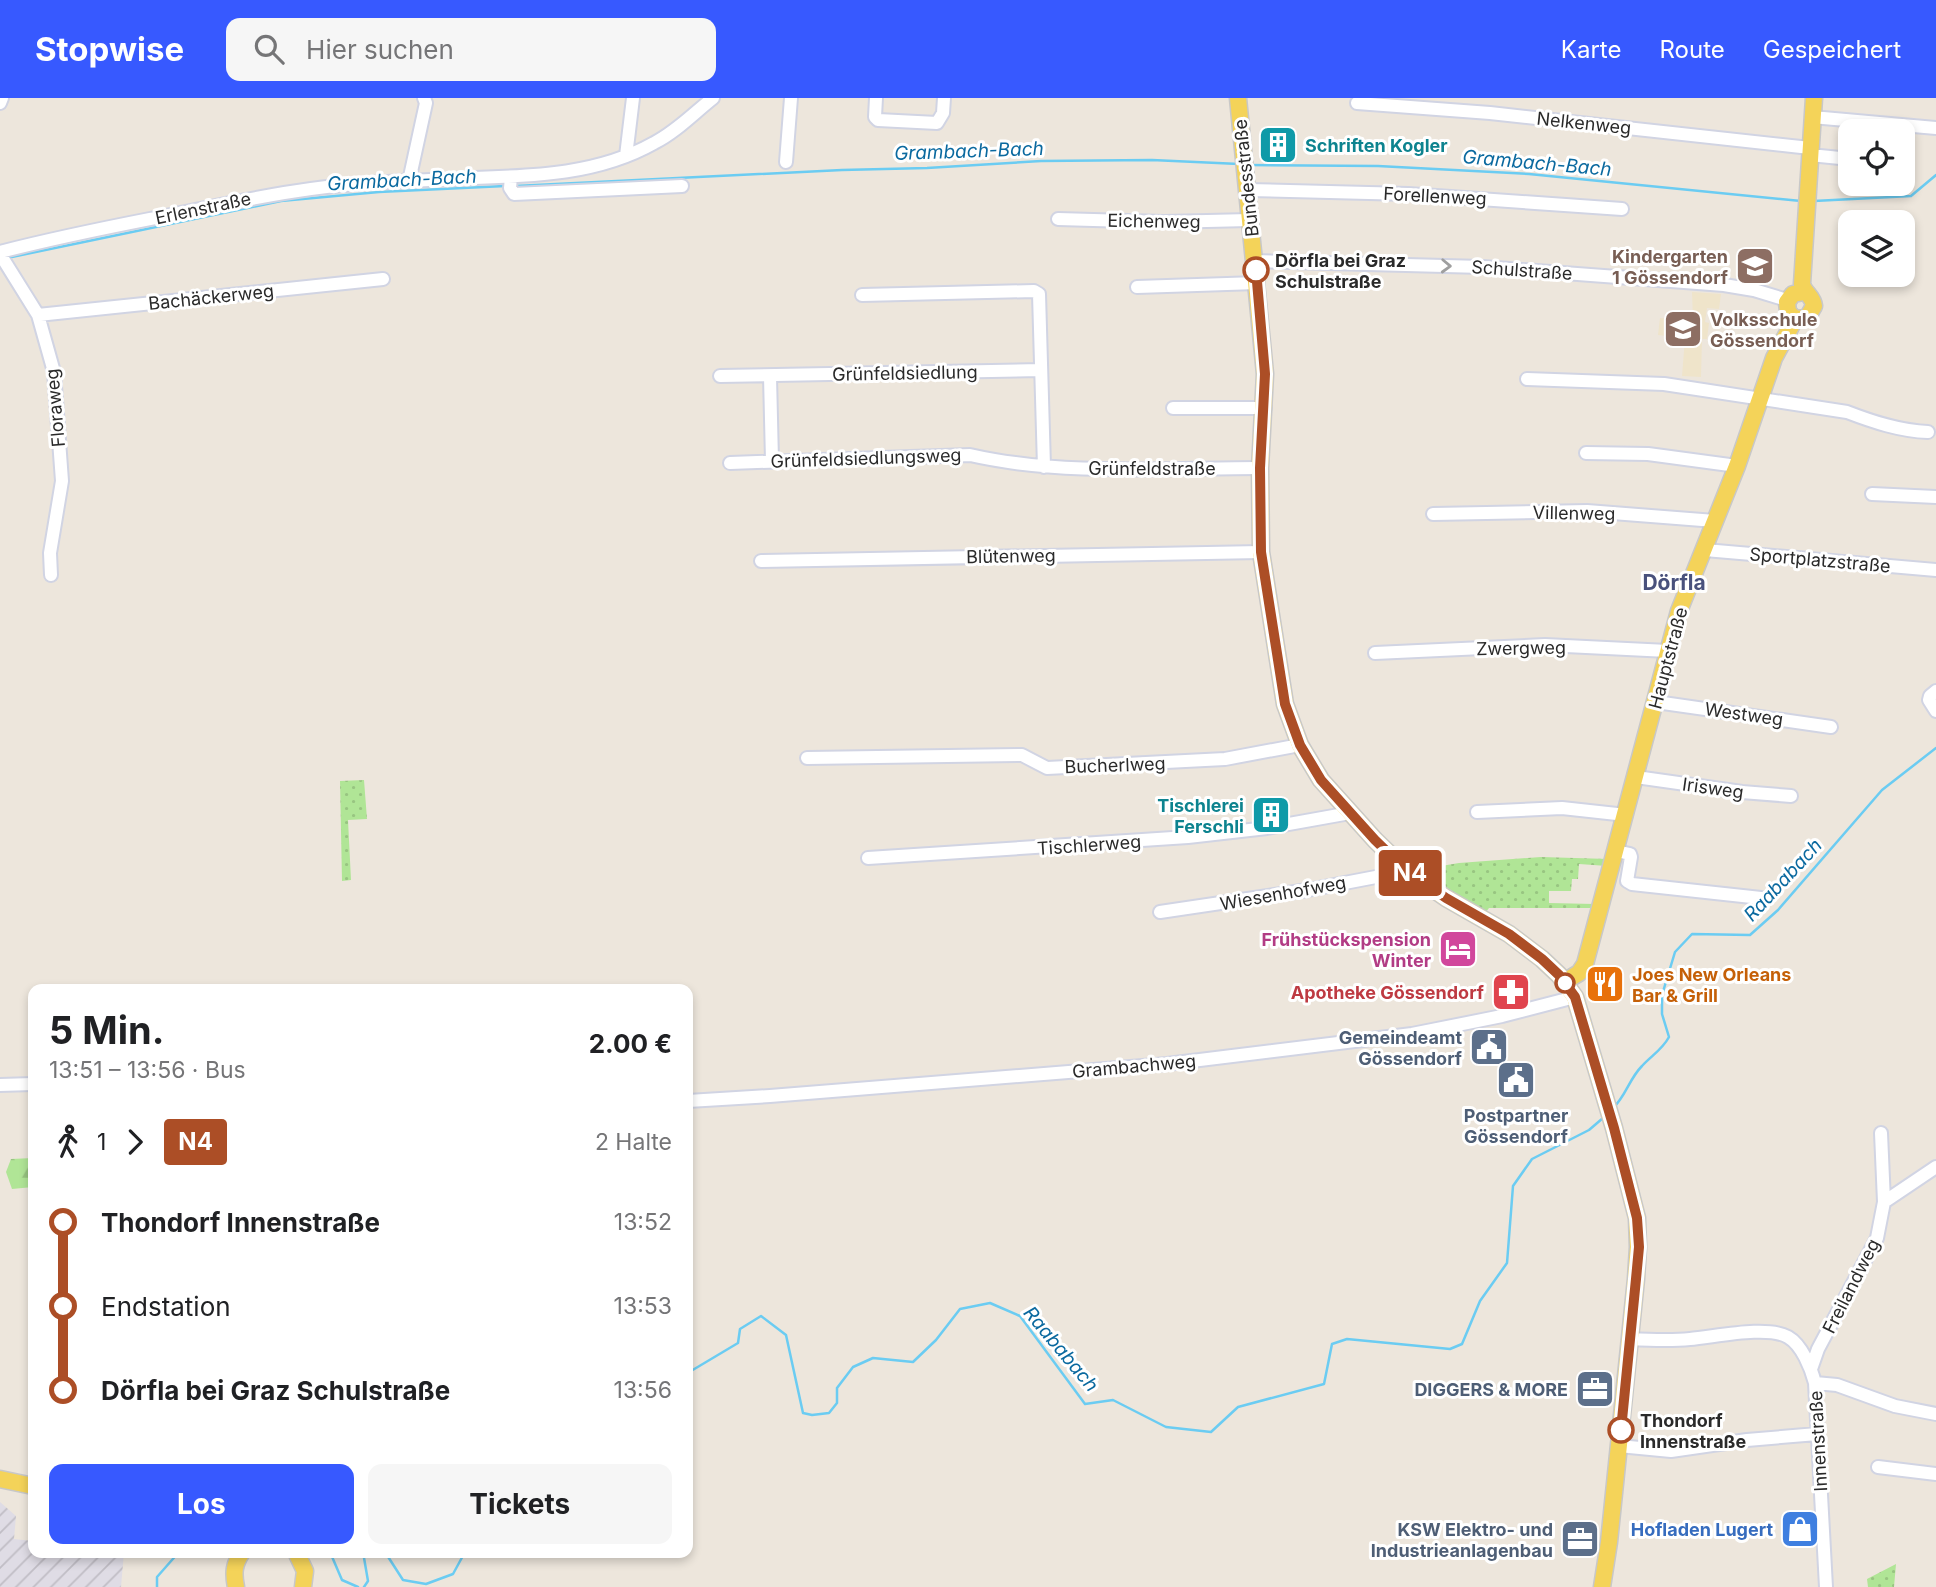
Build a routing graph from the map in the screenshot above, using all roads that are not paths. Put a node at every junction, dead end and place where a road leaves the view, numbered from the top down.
1 (424, 98) edge
2 (633, 98) edge
3 (713, 98) edge
4 (791, 98) edge
5 (876, 98) edge
6 (943, 98) edge
7 (1238, 98) edge
8 (1814, 98) edge
9 (1357, 103) dead end
10 (1812, 117) junction
11 (1936, 128) edge
12 (1810, 152) junction
13 (626, 156) junction
14 (1838, 157) edge
15 (786, 162) dead end
16 (409, 181) junction
17 (510, 182) junction
18 (682, 186) dead end
19 (1247, 190) junction
20 (1622, 209) dead end
21 (1058, 219) dead end
22 (1250, 220) junction
23 (2, 256) edge
24 (1255, 261) junction
25 (383, 279) dead end
26 (1257, 283) junction
27 (1137, 287) dead end
28 (1804, 292) junction
29 (862, 295) dead end
30 (1787, 300) junction
31 (38, 315) junction
32 (1796, 318) junction
33 (1041, 370) junction
34 (720, 376) dead end
35 (770, 376) junction
36 (1527, 379) dead end
37 (1761, 399) junction
38 (1173, 408) dead end
39 (1265, 408) junction
40 (1928, 432) dead end
41 (1586, 453) dead end
42 (772, 461) junction
43 (730, 463) dead end
44 (1737, 466) junction
45 (1044, 467) junction
46 (1260, 468) junction
47 (1872, 494) dead end
48 (1936, 497) edge
49 (1433, 514) dead end
50 (1715, 521) junction
51 (1705, 550) junction
52 (1261, 552) junction
53 (761, 561) dead end
54 (1936, 570) edge
55 (51, 575) dead end
56 (1668, 651) junction
57 (1375, 653) dead end
58 (1936, 691) edge
59 (1656, 702) junction
60 (1936, 710) edge
61 (1831, 727) dead end
62 (1300, 745) junction
63 (807, 758) dead end
64 (1636, 777) junction
65 (1791, 796) dead end
66 (1477, 812) dead end
67 (1350, 813) junction
68 (1626, 815) junction
69 (1616, 850) junction
70 (868, 858) dead end
71 (1407, 871) junction
72 (1761, 898) dead end
73 (1160, 912) dead end
74 (1564, 982) junction
75 (1575, 997) junction
76 (28, 1084) edge
77 (0, 1085) edge
78 (693, 1101) edge
79 (1881, 1133) dead end
80 (1936, 1167) edge
81 (1884, 1202) junction
82 (1630, 1339) junction
83 (1798, 1347) junction
84 (1818, 1349) junction
85 (1811, 1369) junction
86 (1815, 1383) junction
87 (1936, 1414) edge
88 (1817, 1434) junction
89 (1619, 1446) junction
90 (1878, 1467) dead end
91 (1936, 1474) edge
92 (0, 1479) edge
93 (28, 1485) edge
94 (235, 1558) edge
95 (300, 1558) edge
96 (305, 1585) edge
97 (236, 1587) edge
98 (1602, 1587) edge
99 (1826, 1587) edge

1 - 16 street
2 - 13 street
3 - 13 street, Erlenstraße
4 - 15 street
5 - 6 street
7 - 19 main road, Bundesstraße
8 - 10 main road, Hauptstraße
9 - 12 street, Nelkenweg
10 - 11 street
10 - 12 main road, Hauptstraße
12 - 14 street
12 - 28 main road, Hauptstraße
13 - 17 street, Erlenstraße
16 - 17 street, Erlenstraße
16 - 23 street, Erlenstraße
17 - 18 street, Erlenstraße
19 - 20 street, Forellenweg
19 - 22 main road, Bundesstraße
21 - 22 street, Eichenweg
22 - 24 main road, Bundesstraße
23 - 31 street, Floraweg
24 - 26 main road, Bundesstraße
24 -> 30 street, Schulstraße
25 - 31 street, Bachäckerweg
26 - 27 street
26 - 39 main road, Bundesstraße
28 - 30 main road
28 - 32 main road, Hauptstraße
29 - 33 street
30 - 32 main road
31 - 55 street, Floraweg
32 - 37 main road, Hauptstraße
33 - 35 street, Grünfeldsiedlung
33 - 45 street
34 - 35 street, Grünfeldsiedlung
35 - 42 street
36 - 37 street
37 - 40 street
37 - 44 main road, Hauptstraße
38 - 39 street
39 - 46 main road, Bundesstraße
41 - 44 street
42 - 43 street, Grünfeldsiedlungsweg
42 - 45 street, Grünfeldsiedlungsweg
44 - 50 main road, Hauptstraße
45 - 46 street, Grünfeldstraße
46 - 52 main road, Bundesstraße
47 - 48 street
49 - 50 street, Villenweg
50 - 51 main road, Hauptstraße
51 - 54 street, Sportplatzstraße
51 - 56 main road, Hauptstraße
52 - 53 street, Blütenweg
52 - 62 main road, Bundesstraße
56 - 57 street, Zwergweg
56 - 59 main road, Hauptstraße
58 - 60 street
59 - 61 street, Westweg
59 - 64 main road, Hauptstraße
62 - 63 street, Bucherlweg
62 - 67 main road, Bundesstraße
64 - 65 street, Irisweg
64 - 68 main road, Hauptstraße
66 - 68 street
67 - 70 street, Tischlerweg
67 - 71 main road, Bundesstraße
68 - 69 main road, Hauptstraße
69 - 72 street
69 - 74 main road, Hauptstraße
71 - 73 street, Wiesenhofweg
71 - 74 main road, Bundesstraße
74 - 75 main road, Bundesstraße
75 - 78 street, Grambachweg
75 - 82 main road, Bundesstraße
76 - 77 street
79 - 81 street, Freilandweg
80 - 81 street
81 - 84 street, Freilandweg
82 - 83 street
82 - 89 main road, Bundesstraße
83 - 84 street
83 - 85 street, Innenstraße
84 - 85 street, Freilandweg
85 - 86 street, Innenstraße
86 - 87 street
86 - 88 street, Innenstraße
88 - 89 street
88 - 99 street, Innenstraße
89 - 98 main road, Bundesstraße
90 - 91 street
92 - 93 main road
94 - 97 main road
95 - 96 main road

